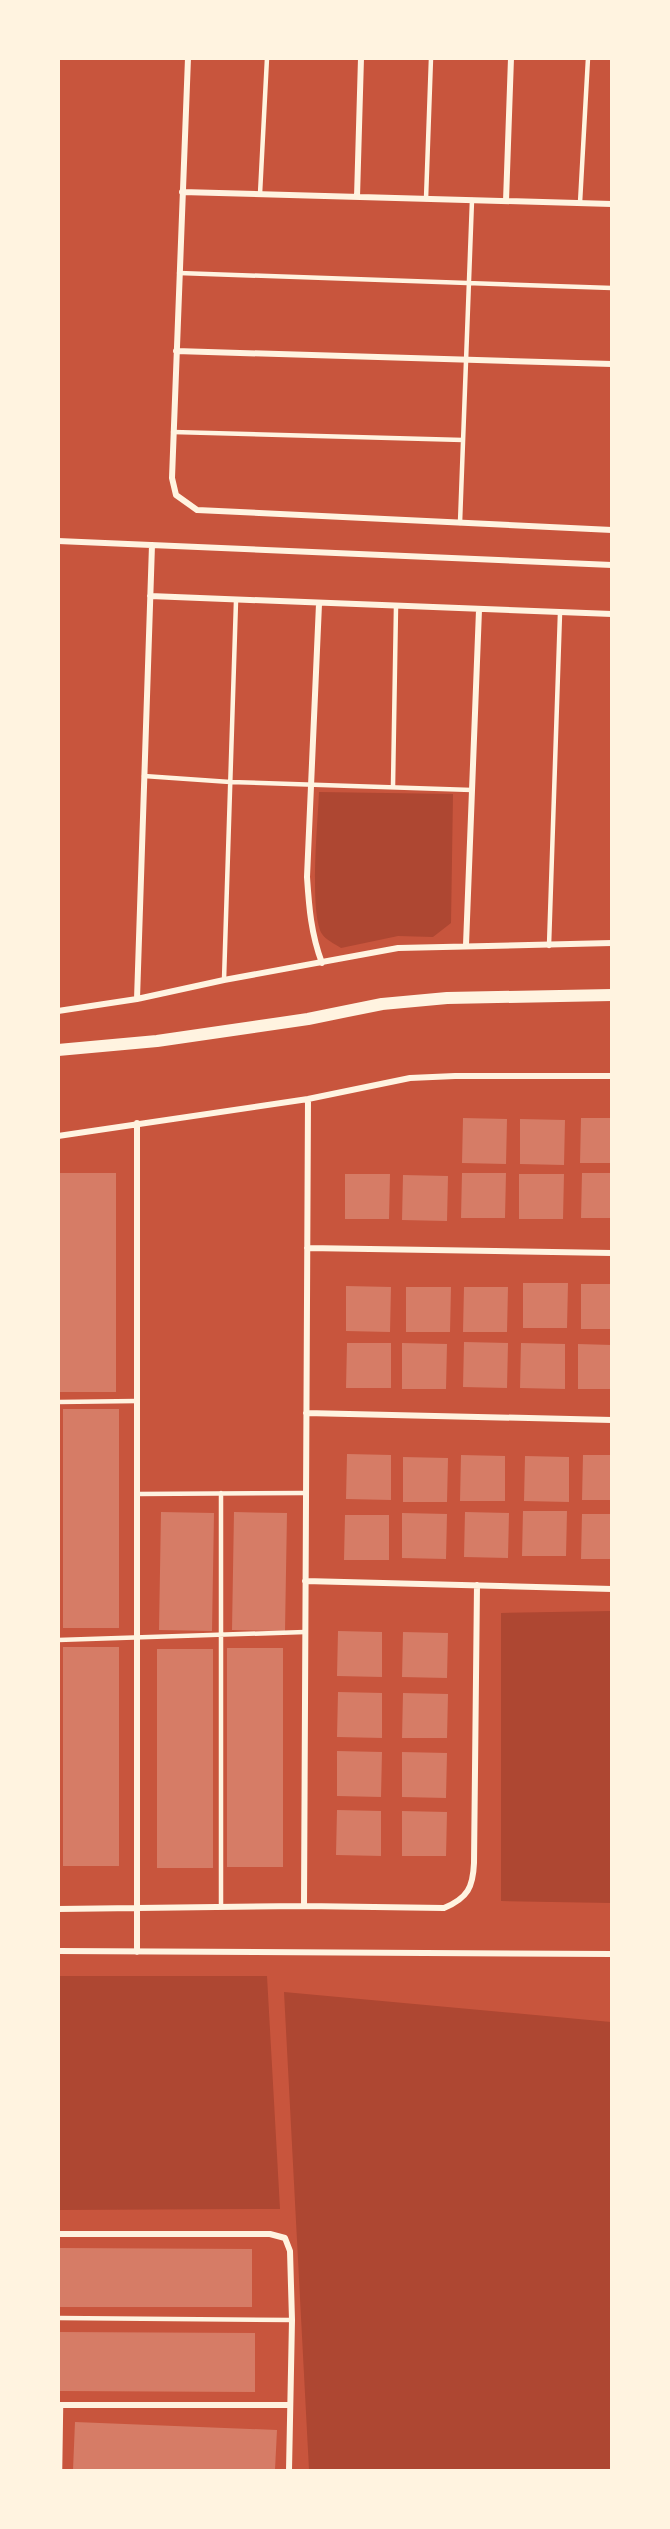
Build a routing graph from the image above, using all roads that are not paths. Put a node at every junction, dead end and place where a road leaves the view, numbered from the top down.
1 (188, 58) edge
2 (267, 58) edge
3 (361, 58) edge
4 (431, 58) edge
5 (511, 58) edge
6 (588, 58) edge
7 (182, 192) junction
8 (260, 194) junction
9 (357, 197) junction
10 (426, 199) junction
11 (472, 200) junction
12 (506, 201) junction
13 (580, 203) junction
14 (612, 204) edge
15 (179, 273) junction
16 (469, 283) junction
17 (612, 288) edge
18 (176, 351) junction
19 (466, 359) junction
20 (612, 364) edge
21 (173, 432) junction
22 (463, 440) junction
23 (460, 523) junction
24 (612, 530) edge
25 (58, 541) edge
26 (152, 545) junction
27 (612, 565) edge
28 (150, 596) junction
29 (236, 601) junction
30 (319, 604) junction
31 (396, 607) junction
32 (479, 610) junction
33 (560, 613) junction
34 (612, 614) edge
35 (144, 776) junction
36 (230, 782) junction
37 (312, 784) junction
38 (393, 786) junction
39 (472, 789) junction
40 (612, 943) edge
41 (466, 945) junction
42 (549, 946) junction
43 (322, 963) junction
44 (224, 980) junction
45 (612, 995) edge
46 (137, 999) junction
47 (58, 1011) edge
48 (58, 1050) edge
49 (612, 1076) edge
50 (308, 1099) junction
51 (137, 1123) junction
52 (58, 1136) edge
53 (307, 1248) junction
54 (612, 1253) edge
55 (137, 1401) junction
56 (58, 1402) edge
57 (306, 1413) junction
58 (612, 1420) edge
59 (220, 1493) junction
60 (305, 1493) junction
61 (137, 1494) junction
62 (305, 1581) junction
63 (477, 1585) junction
64 (612, 1589) edge
65 (305, 1632) junction
66 (221, 1635) junction
67 (137, 1638) junction
68 (58, 1640) edge
69 (304, 1906) junction
70 (221, 1907) junction
71 (137, 1908) junction
72 (58, 1909) edge
73 (58, 1951) edge
74 (137, 1952) junction
75 (612, 1954) edge
76 (58, 2234) edge
77 (58, 2318) edge
78 (292, 2320) junction
79 (60, 2405) edge
80 (290, 2405) junction
81 (60, 2470) edge
82 (289, 2470) edge

1 - 7 street
2 - 8 lane
3 - 9 street
4 - 10 lane
5 - 12 street
6 - 13 lane
7 - 8 street
7 - 15 street
8 - 9 street
9 - 10 street
10 - 11 street
11 - 12 street
11 - 16 lane
12 - 13 street
13 - 14 street
15 - 16 lane
15 - 18 street
16 - 17 lane
16 - 19 lane
18 - 19 street
18 - 21 street
19 - 20 street
19 - 22 lane
21 - 22 lane
21 - 23 street
22 - 23 lane
23 - 24 street
25 - 26 street
26 - 27 street
26 - 28 street
28 - 29 street
28 - 35 street
29 - 30 street
29 - 36 lane
30 - 31 street
30 - 37 street
31 - 32 street
31 - 38 lane
32 - 33 street
32 - 39 street
33 - 34 street
33 - 42 lane
35 - 36 lane
35 - 46 street
36 - 37 lane
36 - 44 lane
37 - 38 lane
37 - 43 street
38 - 39 lane
39 - 41 street
40 - 42 street
41 - 42 street
41 - 43 street
43 - 44 street
44 - 46 street
45 - 48 main road
46 - 47 street
49 - 50 street
50 - 51 street
50 - 53 street
51 - 52 street
51 - 55 street
53 - 54 street
53 - 57 street
55 - 56 lane
55 - 61 street
57 - 58 street
57 - 60 street
59 - 60 lane
59 - 61 lane
59 - 66 lane
60 - 62 street
61 - 67 street
62 - 63 street
62 - 65 street
63 - 64 street
63 - 69 street
65 - 66 lane
65 - 69 street
66 - 67 lane
66 - 70 lane
67 - 68 lane
67 - 71 street
69 - 70 street
70 - 71 street
71 - 72 street
71 - 74 street
73 - 74 street
74 - 75 street
76 - 78 street
77 - 78 lane
78 - 80 street
79 - 80 street
79 - 81 lane
80 - 82 street

